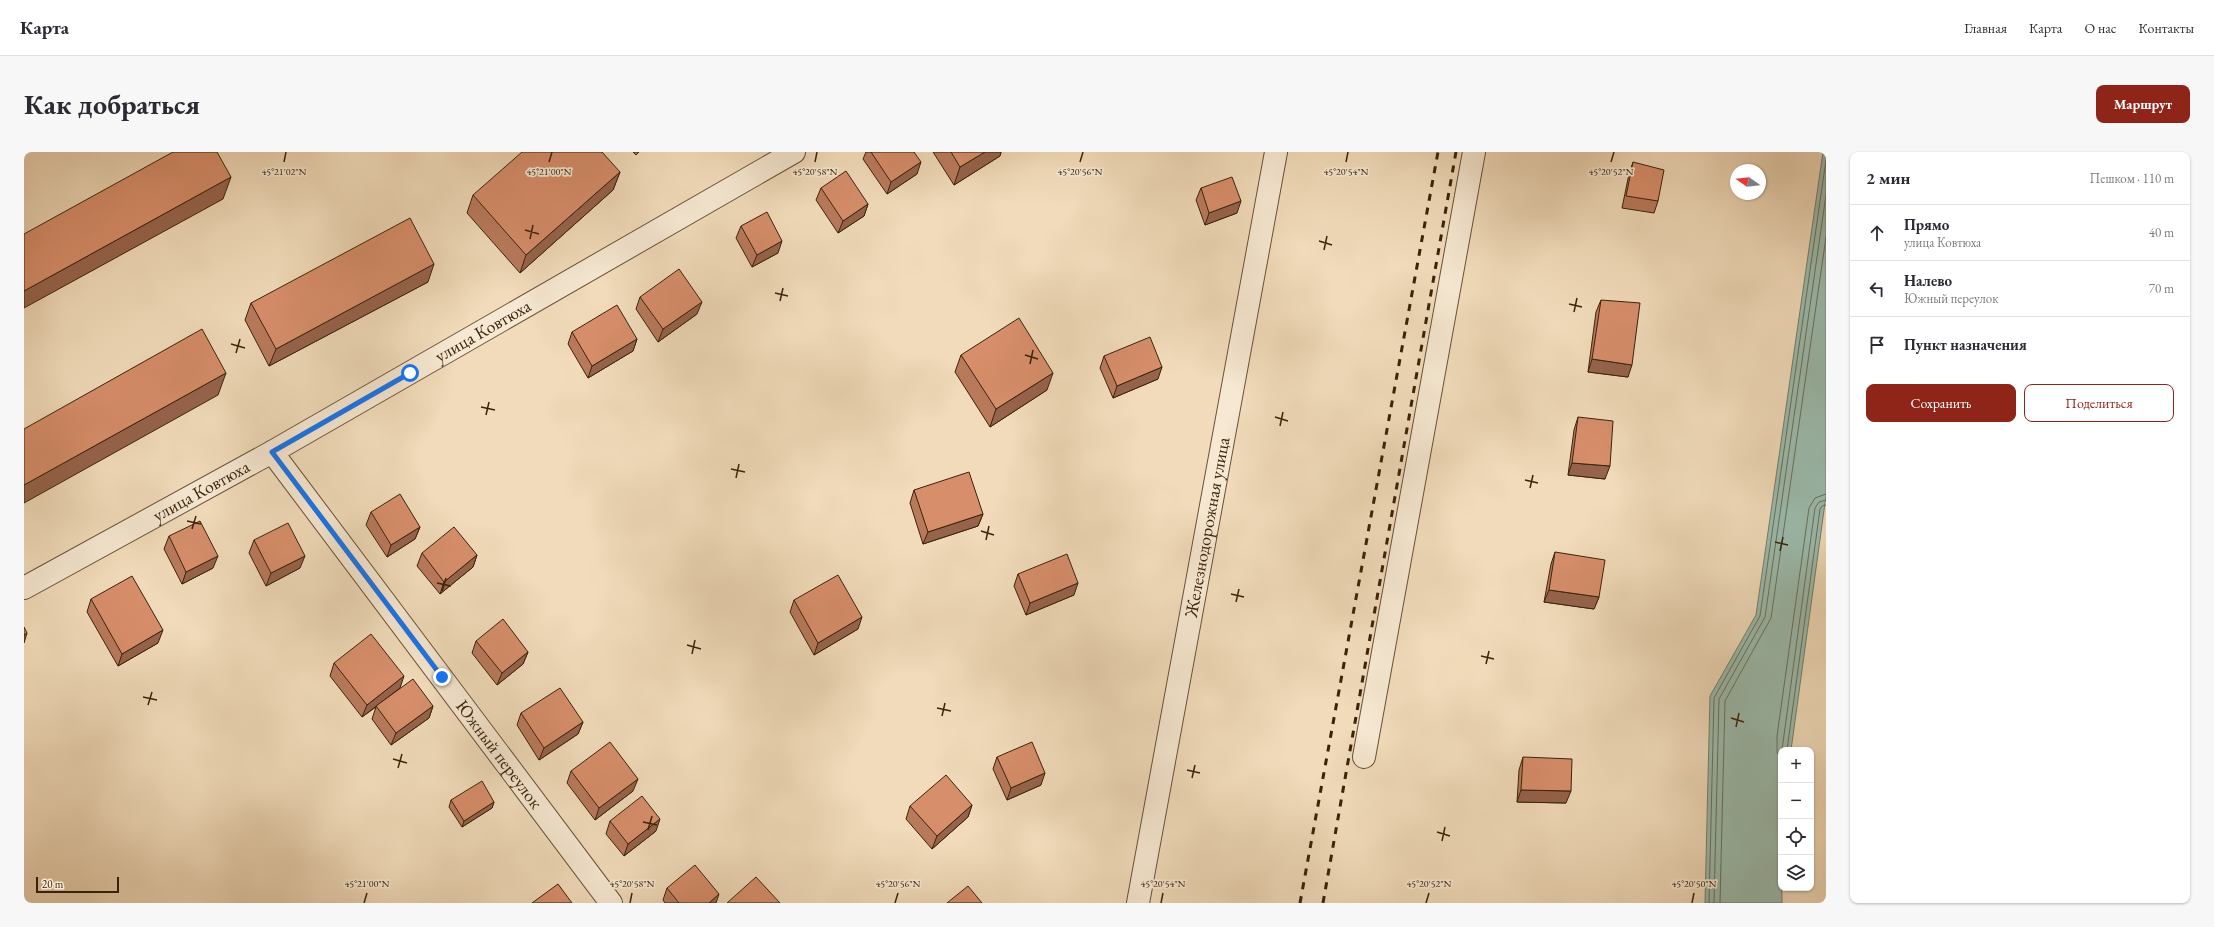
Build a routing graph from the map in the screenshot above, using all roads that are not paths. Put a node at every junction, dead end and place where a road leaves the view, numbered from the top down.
1 (794, 152) edge
2 (1276, 152) edge
3 (1474, 152) edge
4 (272, 452) junction
5 (24, 588) edge
6 (1364, 757) dead end
7 (611, 903) edge
8 (1138, 903) edge

1 - 4 street, улица Ковтюха
2 - 8 street, Железнодорожная улица
3 - 6 street
4 - 5 street, улица Ковтюха
4 - 7 street, Южный переулок

